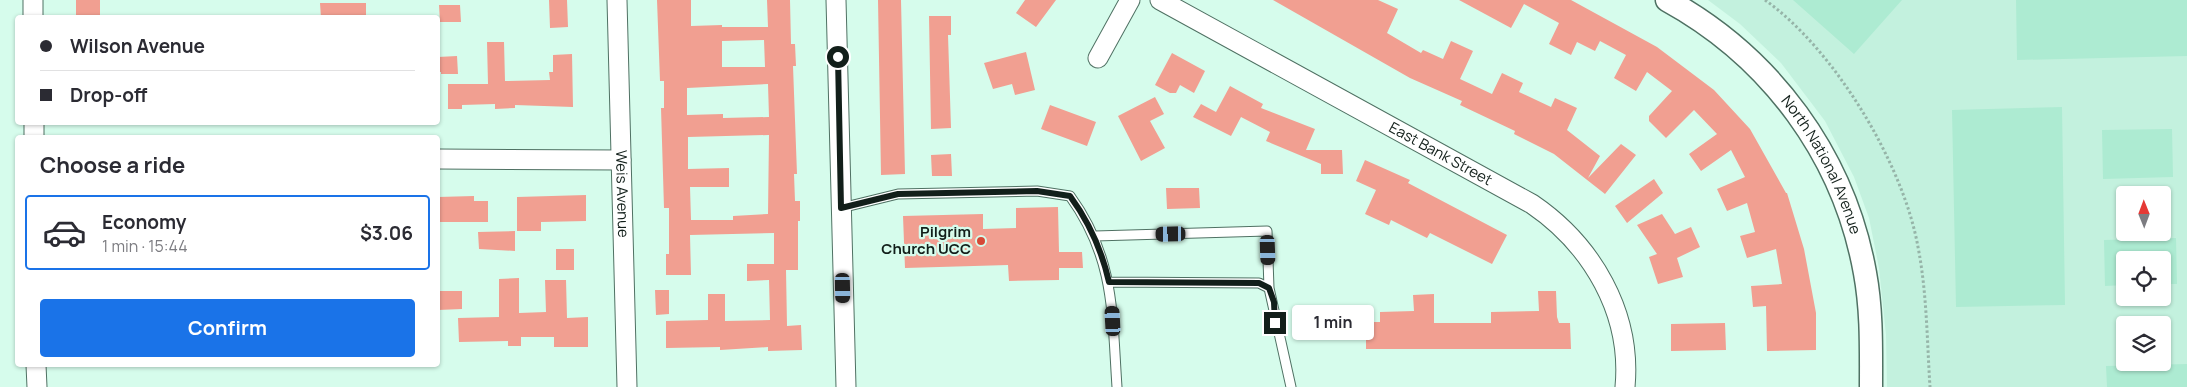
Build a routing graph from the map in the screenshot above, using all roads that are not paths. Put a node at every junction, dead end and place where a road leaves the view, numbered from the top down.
1 (33, 0) edge
2 (617, 0) edge
3 (836, 0) edge
4 (1130, 0) edge
5 (1160, 0) edge
6 (1667, 0) edge
7 (33, 15) edge
8 (1098, 58) dead end
9 (440, 159) edge
10 (621, 160) junction
11 (841, 208) junction
12 (1094, 236) junction
13 (1109, 282) junction
14 (1269, 288) junction
15 (36, 367) edge
16 (36, 387) edge
17 (627, 387) edge
18 (846, 387) edge
19 (1117, 387) edge
20 (1291, 387) edge
21 (1625, 387) edge
22 (1871, 387) edge

1 - 7 street
2 - 10 street, Weis Avenue
3 - 11 street
4 - 8 street
5 - 21 street, East Bank Street
6 - 22 street, North National Avenue
9 - 10 street
10 - 17 street, Weis Avenue
11 - 12 lane
11 - 18 street
12 - 13 lane
12 - 14 lane
13 - 14 lane
13 - 19 lane
14 - 20 lane
15 - 16 street

